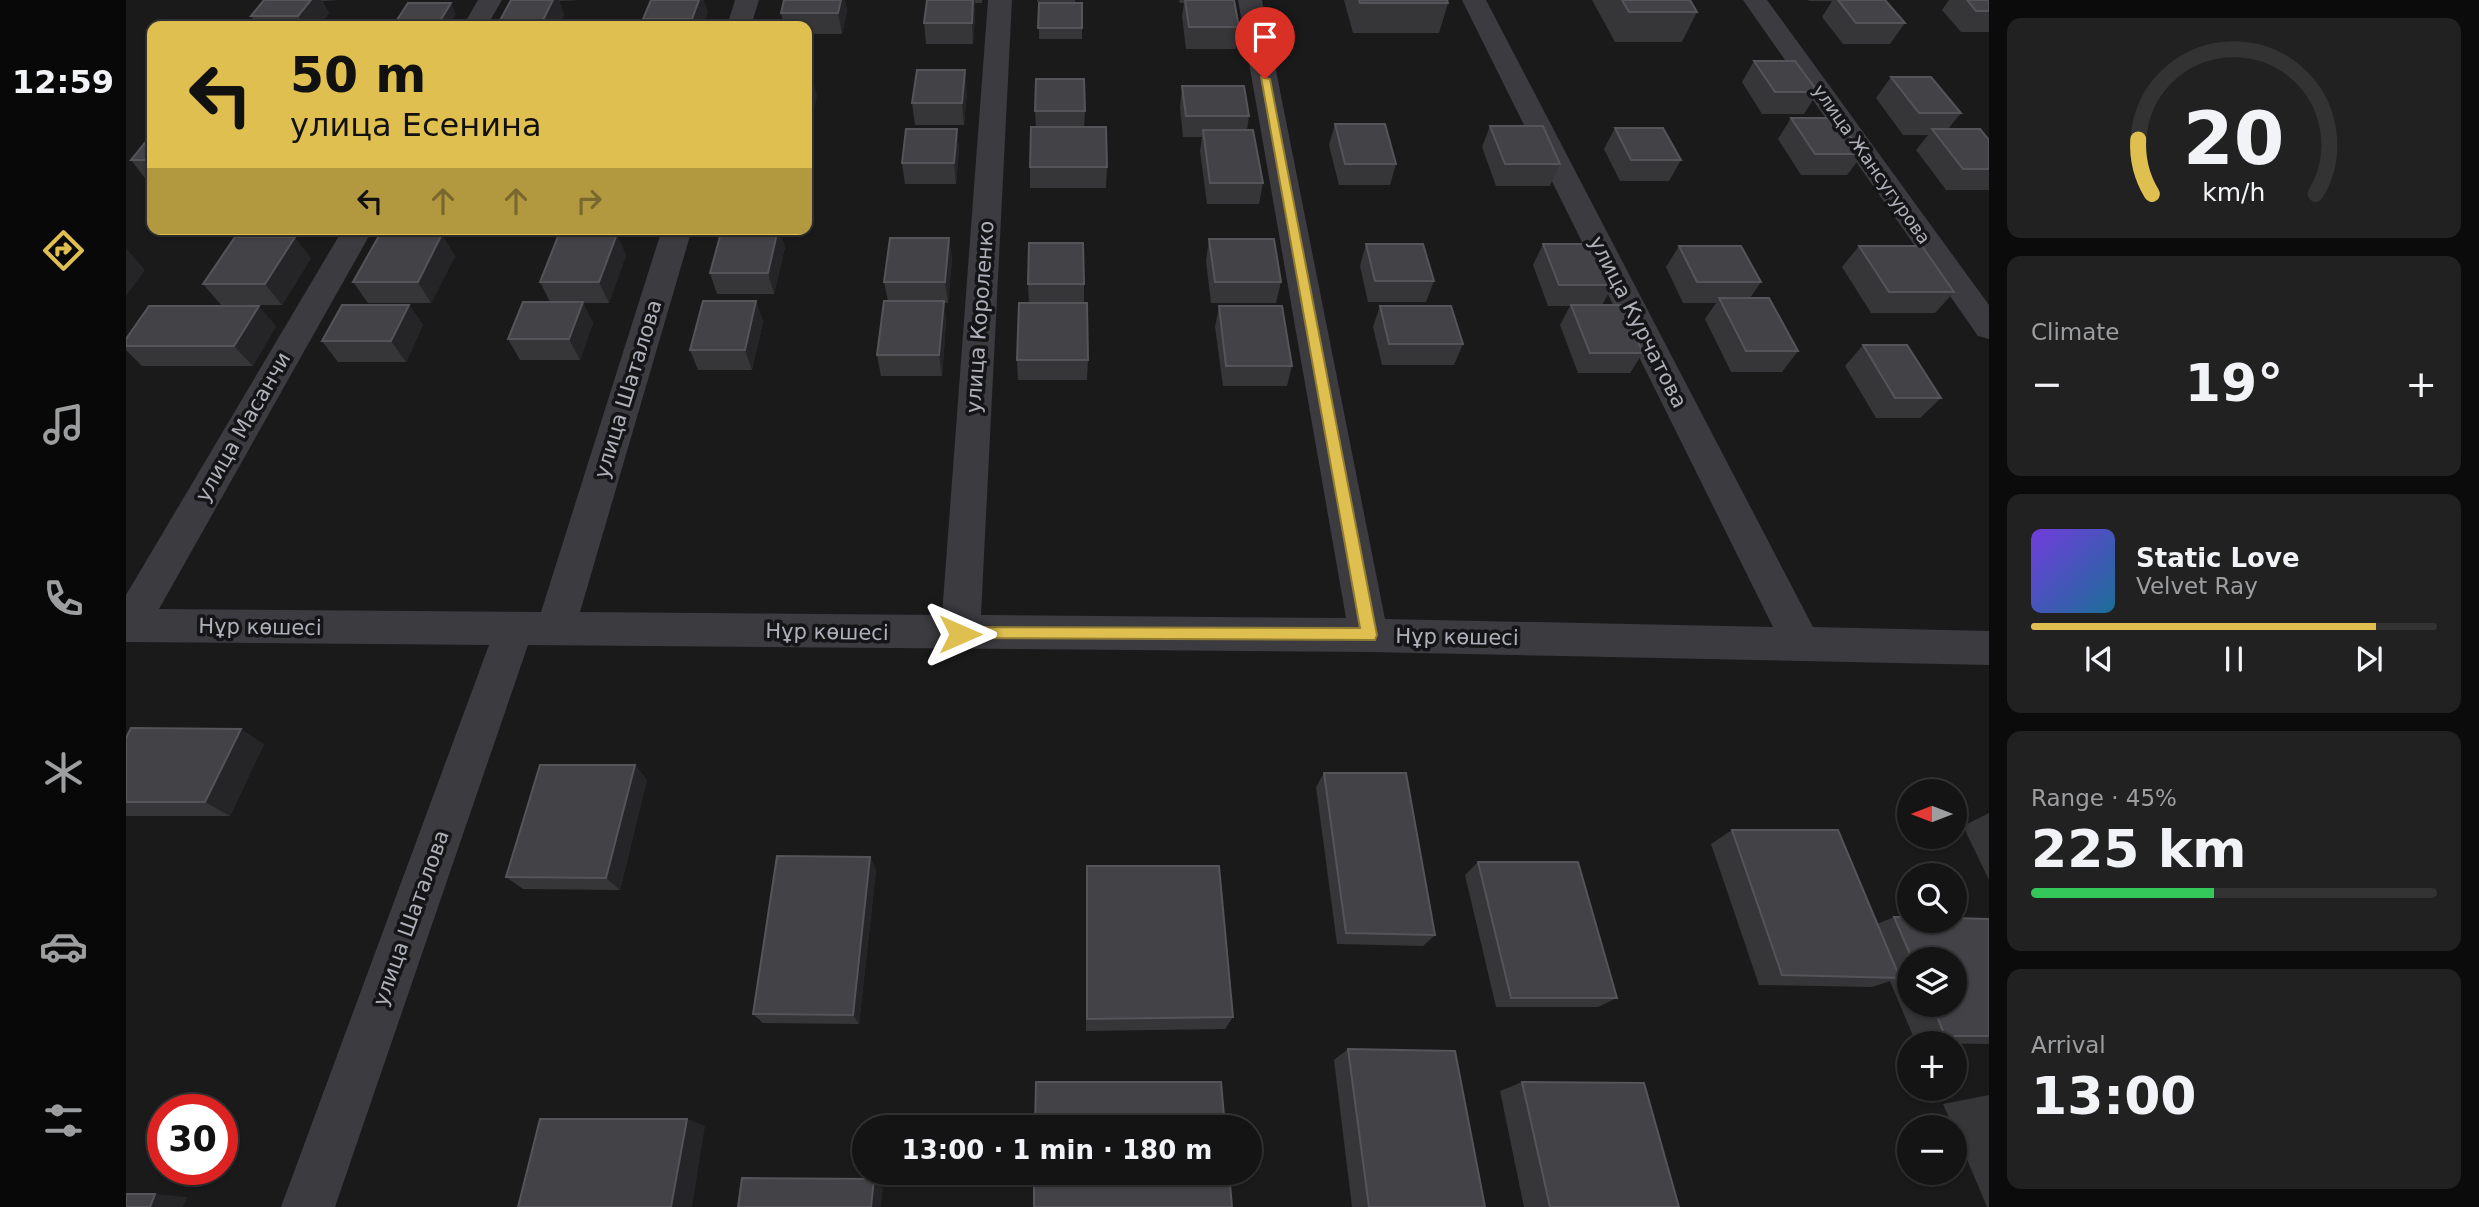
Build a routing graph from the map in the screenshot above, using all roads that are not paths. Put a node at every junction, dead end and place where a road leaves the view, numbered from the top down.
1 (490, 0) edge
2 (747, 0) edge
3 (1000, 0) edge
4 (1250, 0) edge
5 (1474, 0) edge
6 (1755, 0) edge
7 (478, 21) edge
8 (741, 21) edge
9 (354, 235) edge
10 (675, 235) edge
11 (1989, 328) edge
12 (127, 625) edge
13 (535, 629) junction
14 (960, 634) junction
15 (1369, 635) junction
16 (1802, 645) junction
17 (1989, 649) edge
18 (308, 1207) edge

1 - 7 street
2 - 8 street
3 - 14 street, улица Короленко
4 - 15 street
5 - 16 street, улица Курчатова
6 - 11 street, улица Жансугурова
9 - 12 street, улица Масанчи
10 - 13 street, улица Шаталова
12 - 13 street, Нұр көшесі
13 - 14 street, Нұр көшесі
13 - 18 street, улица Шаталова
14 - 15 street, Нұр көшесі
15 - 16 street, Нұр көшесі
16 - 17 street, Нұр көшесі

